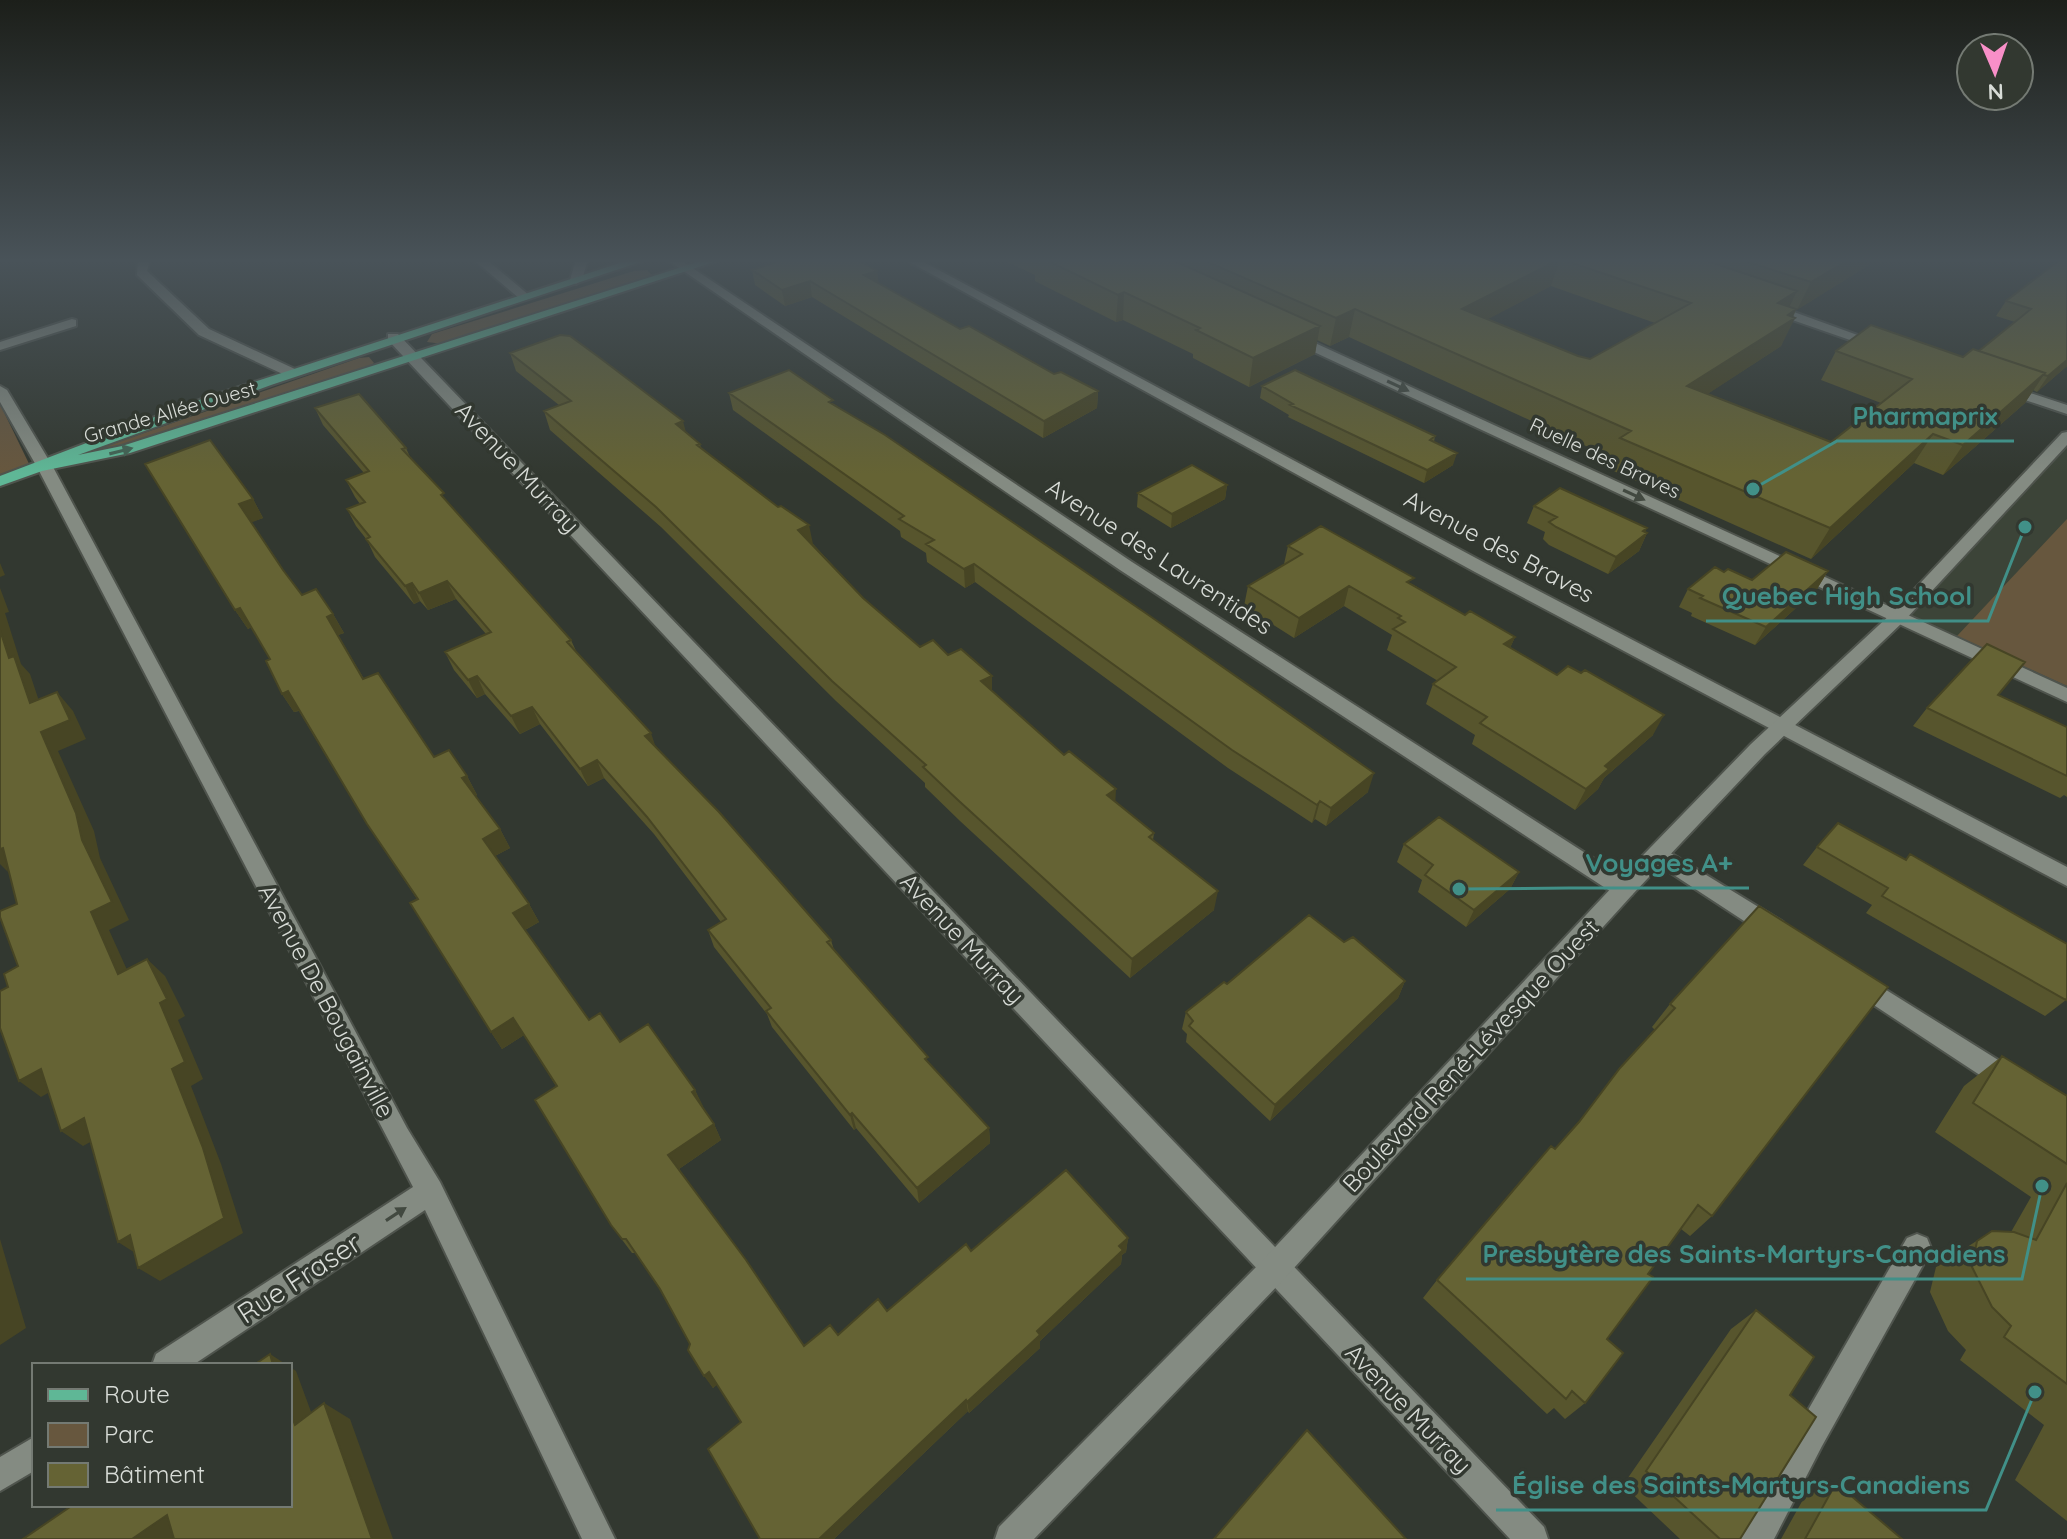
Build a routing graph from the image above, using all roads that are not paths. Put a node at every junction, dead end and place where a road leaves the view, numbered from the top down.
1 (48, 331) edge
2 (203, 331) edge
3 (413, 331) edge
4 (487, 331) edge
5 (778, 331) edge
6 (1043, 331) edge
7 (1280, 331) edge
8 (1838, 331) edge
9 (393, 337) junction
10 (0, 346) edge
11 (1890, 349) edge
12 (412, 357) junction
13 (292, 373) junction
14 (1989, 384) edge
15 (0, 390) edge
16 (2067, 410) edge
17 (2067, 436) edge
18 (45, 467) junction
19 (0, 481) edge
20 (1898, 617) junction
21 (2067, 696) edge
22 (1782, 724) junction
23 (1659, 854) junction
24 (2067, 877) edge
25 (1624, 889) junction
26 (1792, 940) edge
27 (1845, 974) edge
28 (2028, 1092) edge
29 (430, 1191) junction
30 (1917, 1248) dead end
31 (1274, 1269) junction
32 (170, 1363) edge
33 (32, 1454) edge
34 (0, 1475) edge
35 (599, 1539) edge
36 (1011, 1539) edge
37 (1532, 1539) edge
38 (1757, 1539) edge

1 - 10 street
2 - 13 street
3 - 9 main road, Grande Allée Ouest
4 - 12 main road, Grande Allée Ouest
5 - 25 street, Avenue des Laurentides
6 - 22 street, Avenue des Braves
7 -> 20 street, Ruelle des Braves
8 - 11 street
9 - 12 street, Avenue Murray
9 - 13 main road, Grande Allée Ouest
18 -> 12 main road, Grande Allée Ouest
12 - 31 street, Avenue Murray
13 - 18 main road, Grande Allée Ouest
14 - 16 street
15 - 18 street, Avenue De Bougainville
17 - 20 street, Boulevard René-Lévesque Ouest
18 - 19 main road, Grande Allée Ouest
18 - 29 street, Avenue De Bougainville
20 - 21 street, Ruelle des Braves
20 - 22 street, Boulevard René-Lévesque Ouest
22 - 23 street, Boulevard René-Lévesque Ouest
22 - 24 street, Avenue des Braves
23 - 25 street, Boulevard René-Lévesque Ouest
23 - 26 street
25 - 31 street, Boulevard René-Lévesque Ouest
27 - 28 street
32 -> 29 street, Rue Fraser
29 - 35 street, Avenue De Bougainville
30 - 38 street
31 - 36 street, Boulevard René-Lévesque Ouest
31 - 37 street, Avenue Murray
33 - 34 street

